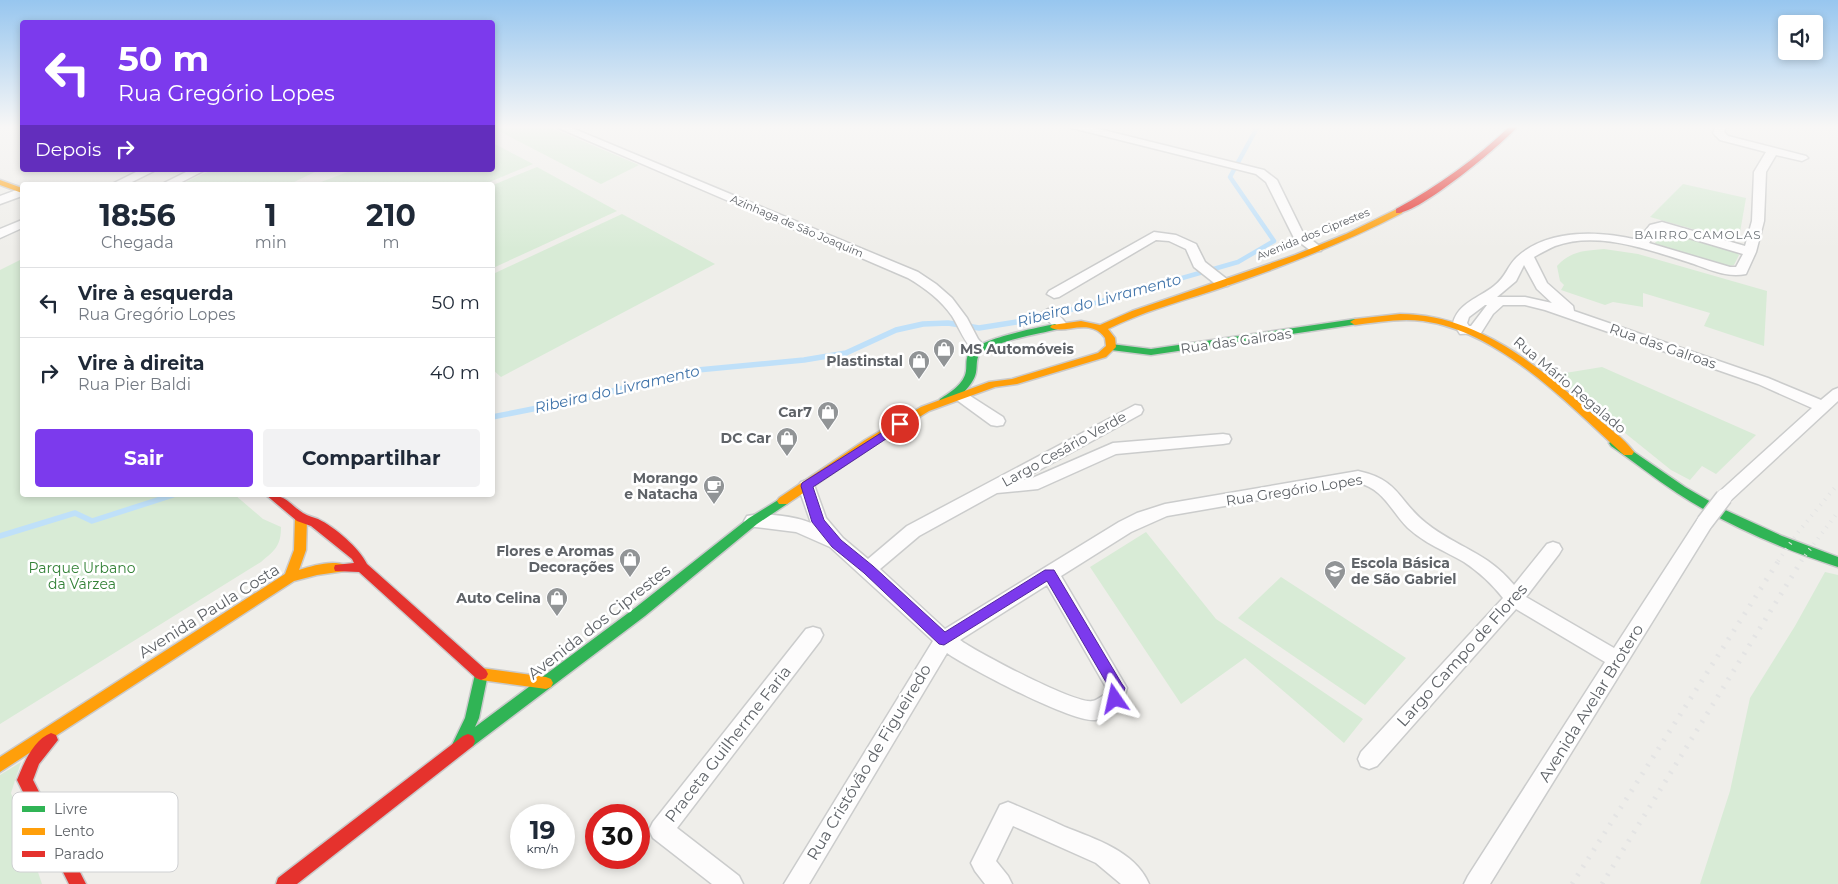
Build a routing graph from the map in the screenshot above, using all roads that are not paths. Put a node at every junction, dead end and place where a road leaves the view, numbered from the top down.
1 (657, 167) edge
2 (1244, 167) edge
3 (1469, 167) edge
4 (1763, 167) edge
5 (145, 172) edge
6 (195, 172) edge
7 (0, 182) edge
8 (123, 182) edge
9 (173, 182) edge
10 (20, 190) edge
11 (20, 192) edge
12 (0, 200) edge
13 (20, 225) edge
14 (0, 234) edge
15 (1642, 244) junction
16 (1316, 248) junction
17 (1750, 252) junction
18 (1527, 255) junction
19 (1214, 277) junction
20 (1512, 277) junction
21 (1535, 277) junction
22 (1054, 294) dead end
23 (1478, 301) junction
24 (1500, 301) junction
25 (1531, 302) junction
26 (1462, 315) junction
27 (1428, 319) junction
28 (1588, 319) junction
29 (1360, 322) junction
30 (1481, 322) junction
31 (1101, 328) junction
32 (1462, 335) junction
33 (1491, 341) junction
34 (1111, 347) junction
35 (980, 348) junction
36 (972, 368) junction
37 (1005, 382) junction
38 (1838, 393) edge
39 (959, 395) junction
40 (944, 401) junction
41 (1822, 406) junction
42 (1135, 410) dead end
43 (997, 422) dead end
44 (1223, 439) dead end
45 (1628, 452) junction
46 (807, 486) junction
47 (993, 488) junction
48 (275, 497) edge
49 (301, 518) junction
50 (753, 521) junction
51 (836, 543) junction
52 (1553, 549) dead end
53 (1838, 562) edge
54 (362, 567) junction
55 (868, 569) junction
56 (1049, 573) junction
57 (290, 577) junction
58 (1514, 599) junction
59 (813, 635) dead end
60 (944, 640) junction
61 (1618, 660) junction
62 (481, 674) junction
63 (546, 683) junction
64 (69, 719) junction
65 (457, 749) junction
66 (1369, 759) dead end
67 (0, 765) edge
68 (31, 792) edge
69 (72, 872) edge
70 (78, 884) edge
71 (284, 884) edge
72 (731, 884) edge
73 (796, 884) edge
74 (1000, 884) edge
75 (1137, 884) edge
76 (1476, 884) edge

1 - 35 street, Azinhaga de São Joaquim
2 - 16 street
3 - 16 main road, Avenida dos Ciprestes
4 - 17 street
5 - 8 street
6 - 9 street
7 - 10 main road
11 - 12 street
13 - 14 street
15 - 17 street
15 - 17 street
15 - 18 street
16 - 19 main road, Avenida dos Ciprestes
18 - 20 street
18 - 21 street
19 - 22 street
19 - 31 main road, Avenida dos Ciprestes
20 - 23 street
20 - 25 street
21 - 25 street
21 - 28 street
23 - 24 street, Rua das Galroas
23 - 26 street
24 - 25 street, Rua das Galroas
24 - 30 street
25 - 28 street, Rua das Galroas
26 - 27 main road
26 - 32 street
27 - 29 main road, Rua das Galroas
27 - 32 main road, Rua das Galroas
28 - 41 street, Rua das Galroas
29 - 32 main road, Rua das Galroas
29 - 34 main road, Rua das Galroas
30 - 32 street
30 - 33 main road
31 - 34 main road
31 - 35 main road
32 - 33 main road, Rua Mário Regalado
32 - 45 main road, Rua Mário Regalado
33 - 45 main road, Rua Mário Regalado
34 - 37 main road, Avenida dos Ciprestes
35 - 36 main road, Avenida dos Ciprestes
36 - 37 main road, Avenida dos Ciprestes
36 - 40 main road, Avenida dos Ciprestes
37 - 39 main road, Avenida dos Ciprestes
38 - 41 street
39 - 40 main road, Avenida dos Ciprestes
39 - 43 street
40 - 46 main road, Avenida dos Ciprestes
41 - 61 street, Avenida Avelar Brotero, bridge
42 - 47 street, Largo Cesário Verde
44 - 47 street, Largo Cesário Verde
45 - 53 main road, Rua Mário Regalado
46 - 50 main road, Avenida dos Ciprestes
46 - 51 street
47 - 55 street, Largo Cesário Verde
48 - 49 main road
49 - 54 main road
49 - 57 main road
50 - 51 street
50 - 63 main road, Avenida dos Ciprestes
51 - 55 street
52 - 58 street, Largo Campo de Flores
54 - 57 main road, Avenida Paula Costa
54 - 62 main road
55 - 60 street
56 - 58 street, Rua Gregório Lopes
56 - 60 street, Rua Gregório Lopes
56 - 60 street
57 - 64 main road, Avenida Paula Costa
58 - 61 street, Rua Gregório Lopes
58 - 66 street, Largo Campo de Flores
59 - 72 street, Praceta Guilherme Faria
60 - 73 street, Rua Cristóvão de Figueiredo
61 - 76 street, Avenida Avelar Brotero
62 - 63 main road
62 - 65 main road
63 - 65 main road, Avenida dos Ciprestes
64 - 67 main road, Avenida Paula Costa
64 - 68 main road
65 - 71 main road, Avenida dos Ciprestes
69 - 70 main road
74 - 75 street

